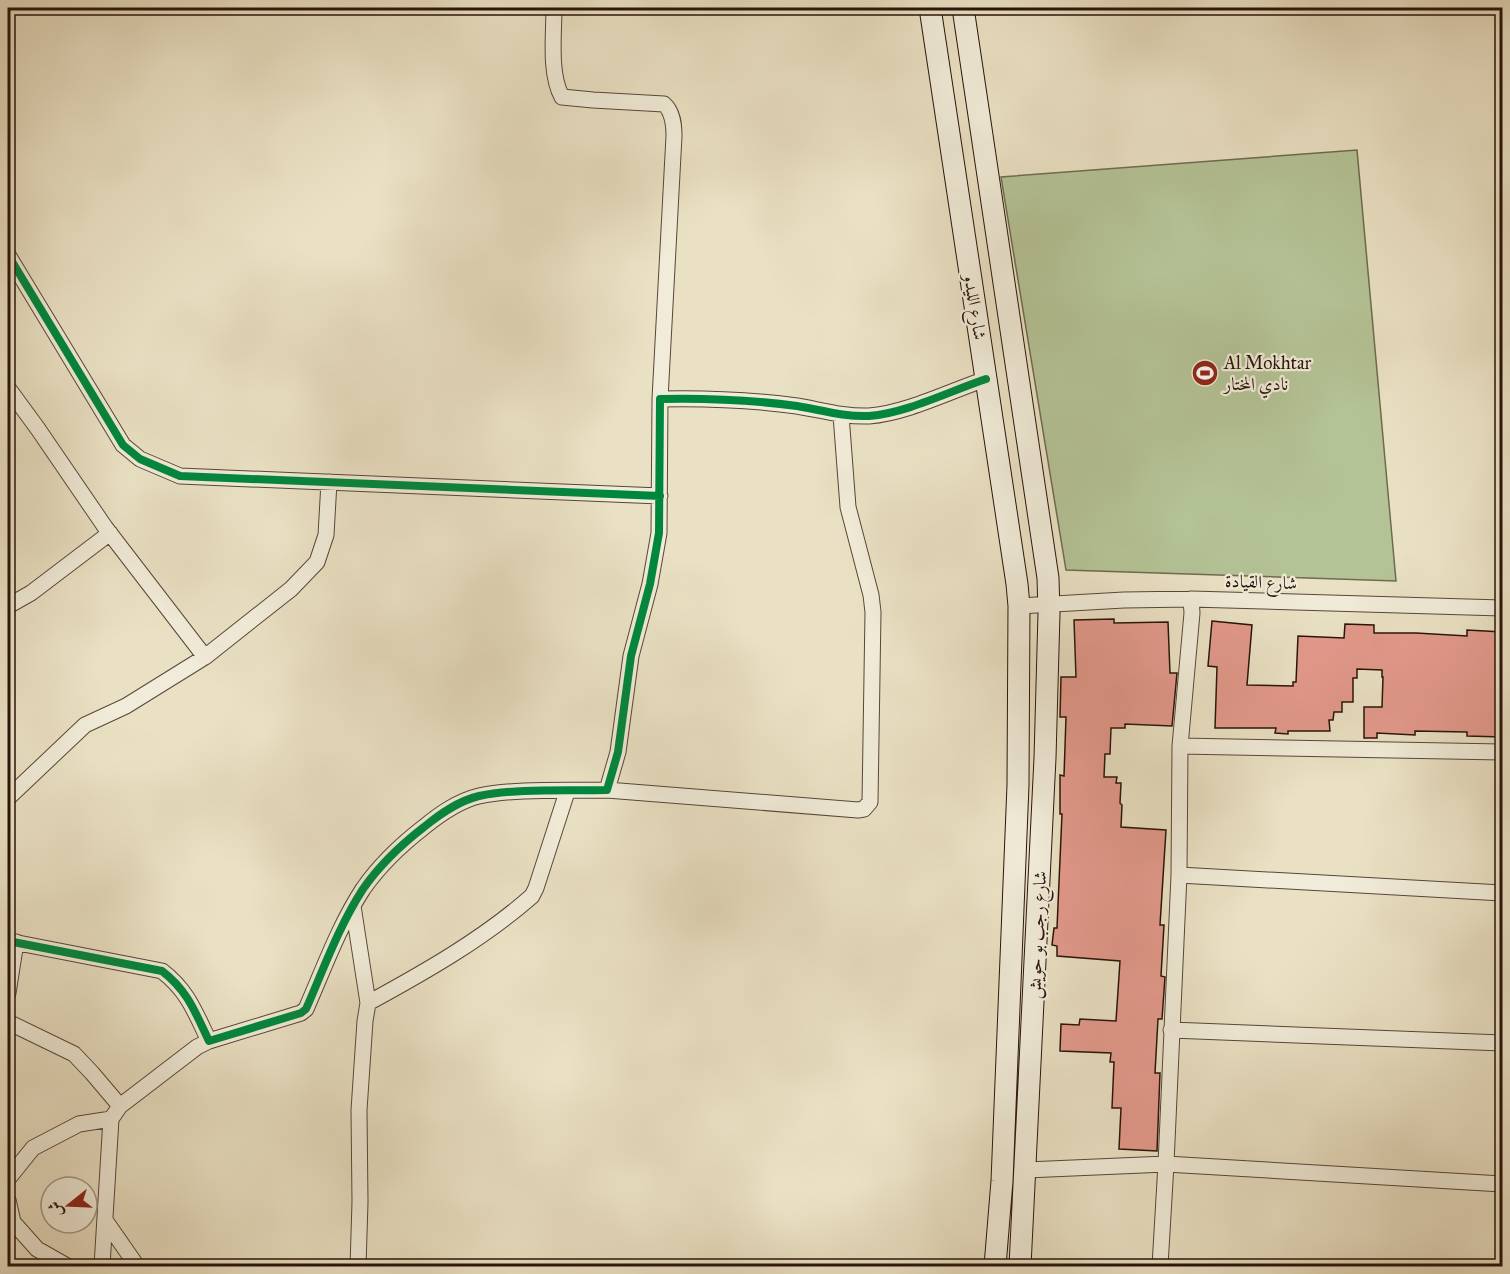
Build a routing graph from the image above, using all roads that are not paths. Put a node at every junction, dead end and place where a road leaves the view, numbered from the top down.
1 (554, 8) edge
2 (930, 8) edge
3 (963, 8) edge
4 (8, 255) edge
5 (986, 379) junction
6 (8, 388) edge
7 (660, 399) junction
8 (841, 416) junction
9 (329, 482) junction
10 (660, 496) junction
11 (1503, 531) edge
12 (110, 533) junction
13 (1503, 557) edge
14 (1191, 599) junction
15 (1048, 603) junction
16 (8, 606) edge
17 (1019, 606) junction
18 (1503, 608) edge
19 (205, 657) junction
20 (1180, 746) junction
21 (1503, 752) edge
22 (607, 790) junction
23 (567, 792) junction
24 (8, 798) edge
25 (1179, 875) junction
26 (1503, 893) edge
27 (353, 906) junction
28 (12, 942) edge
29 (8, 993) edge
30 (368, 1003) junction
31 (8, 1022) edge
32 (1171, 1030) junction
33 (209, 1041) junction
34 (1503, 1043) edge
35 (115, 1112) junction
36 (1167, 1164) junction
37 (1026, 1170) junction
38 (8, 1179) edge
39 (1503, 1184) edge
40 (8, 1200) edge
41 (105, 1220) junction
42 (67, 1266) edge
43 (102, 1266) edge
44 (137, 1266) edge
45 (358, 1266) edge
46 (995, 1266) edge
47 (1020, 1266) edge
48 (1160, 1266) edge

1 - 7 street
2 - 5 main road, شارع الليدو
3 - 15 main road, شارع الليدو
4 - 9 street
5 - 8 street
5 - 17 main road, شارع الليدو
6 - 12 street
7 - 8 street
7 - 10 street
8 - 22 street
9 - 10 street
9 - 19 street
10 - 22 street
11 - 13 lane
12 - 16 street
12 - 19 street
14 - 15 street, شارع القيادة
14 - 18 street, شارع القيادة
14 - 20 street
15 - 17 street, شارع القيادة
15 - 37 main road, شارع رجب بو حويش
17 - 46 main road, شارع رجب بو حويش
19 - 24 street
20 - 21 street
20 - 25 street
22 - 23 street
23 - 27 street
23 - 30 street
25 - 26 street
25 - 32 street
27 - 30 street
27 - 33 street
28 - 29 street
28 - 33 street
30 - 45 street
31 - 35 street
32 - 34 street
32 - 36 street
33 - 35 street
35 - 38 street
35 - 41 street
36 - 37 street
36 - 39 street
36 - 48 street
37 - 47 main road, شارع رجب بو حويش
40 - 42 street
41 - 43 street
41 - 44 street

